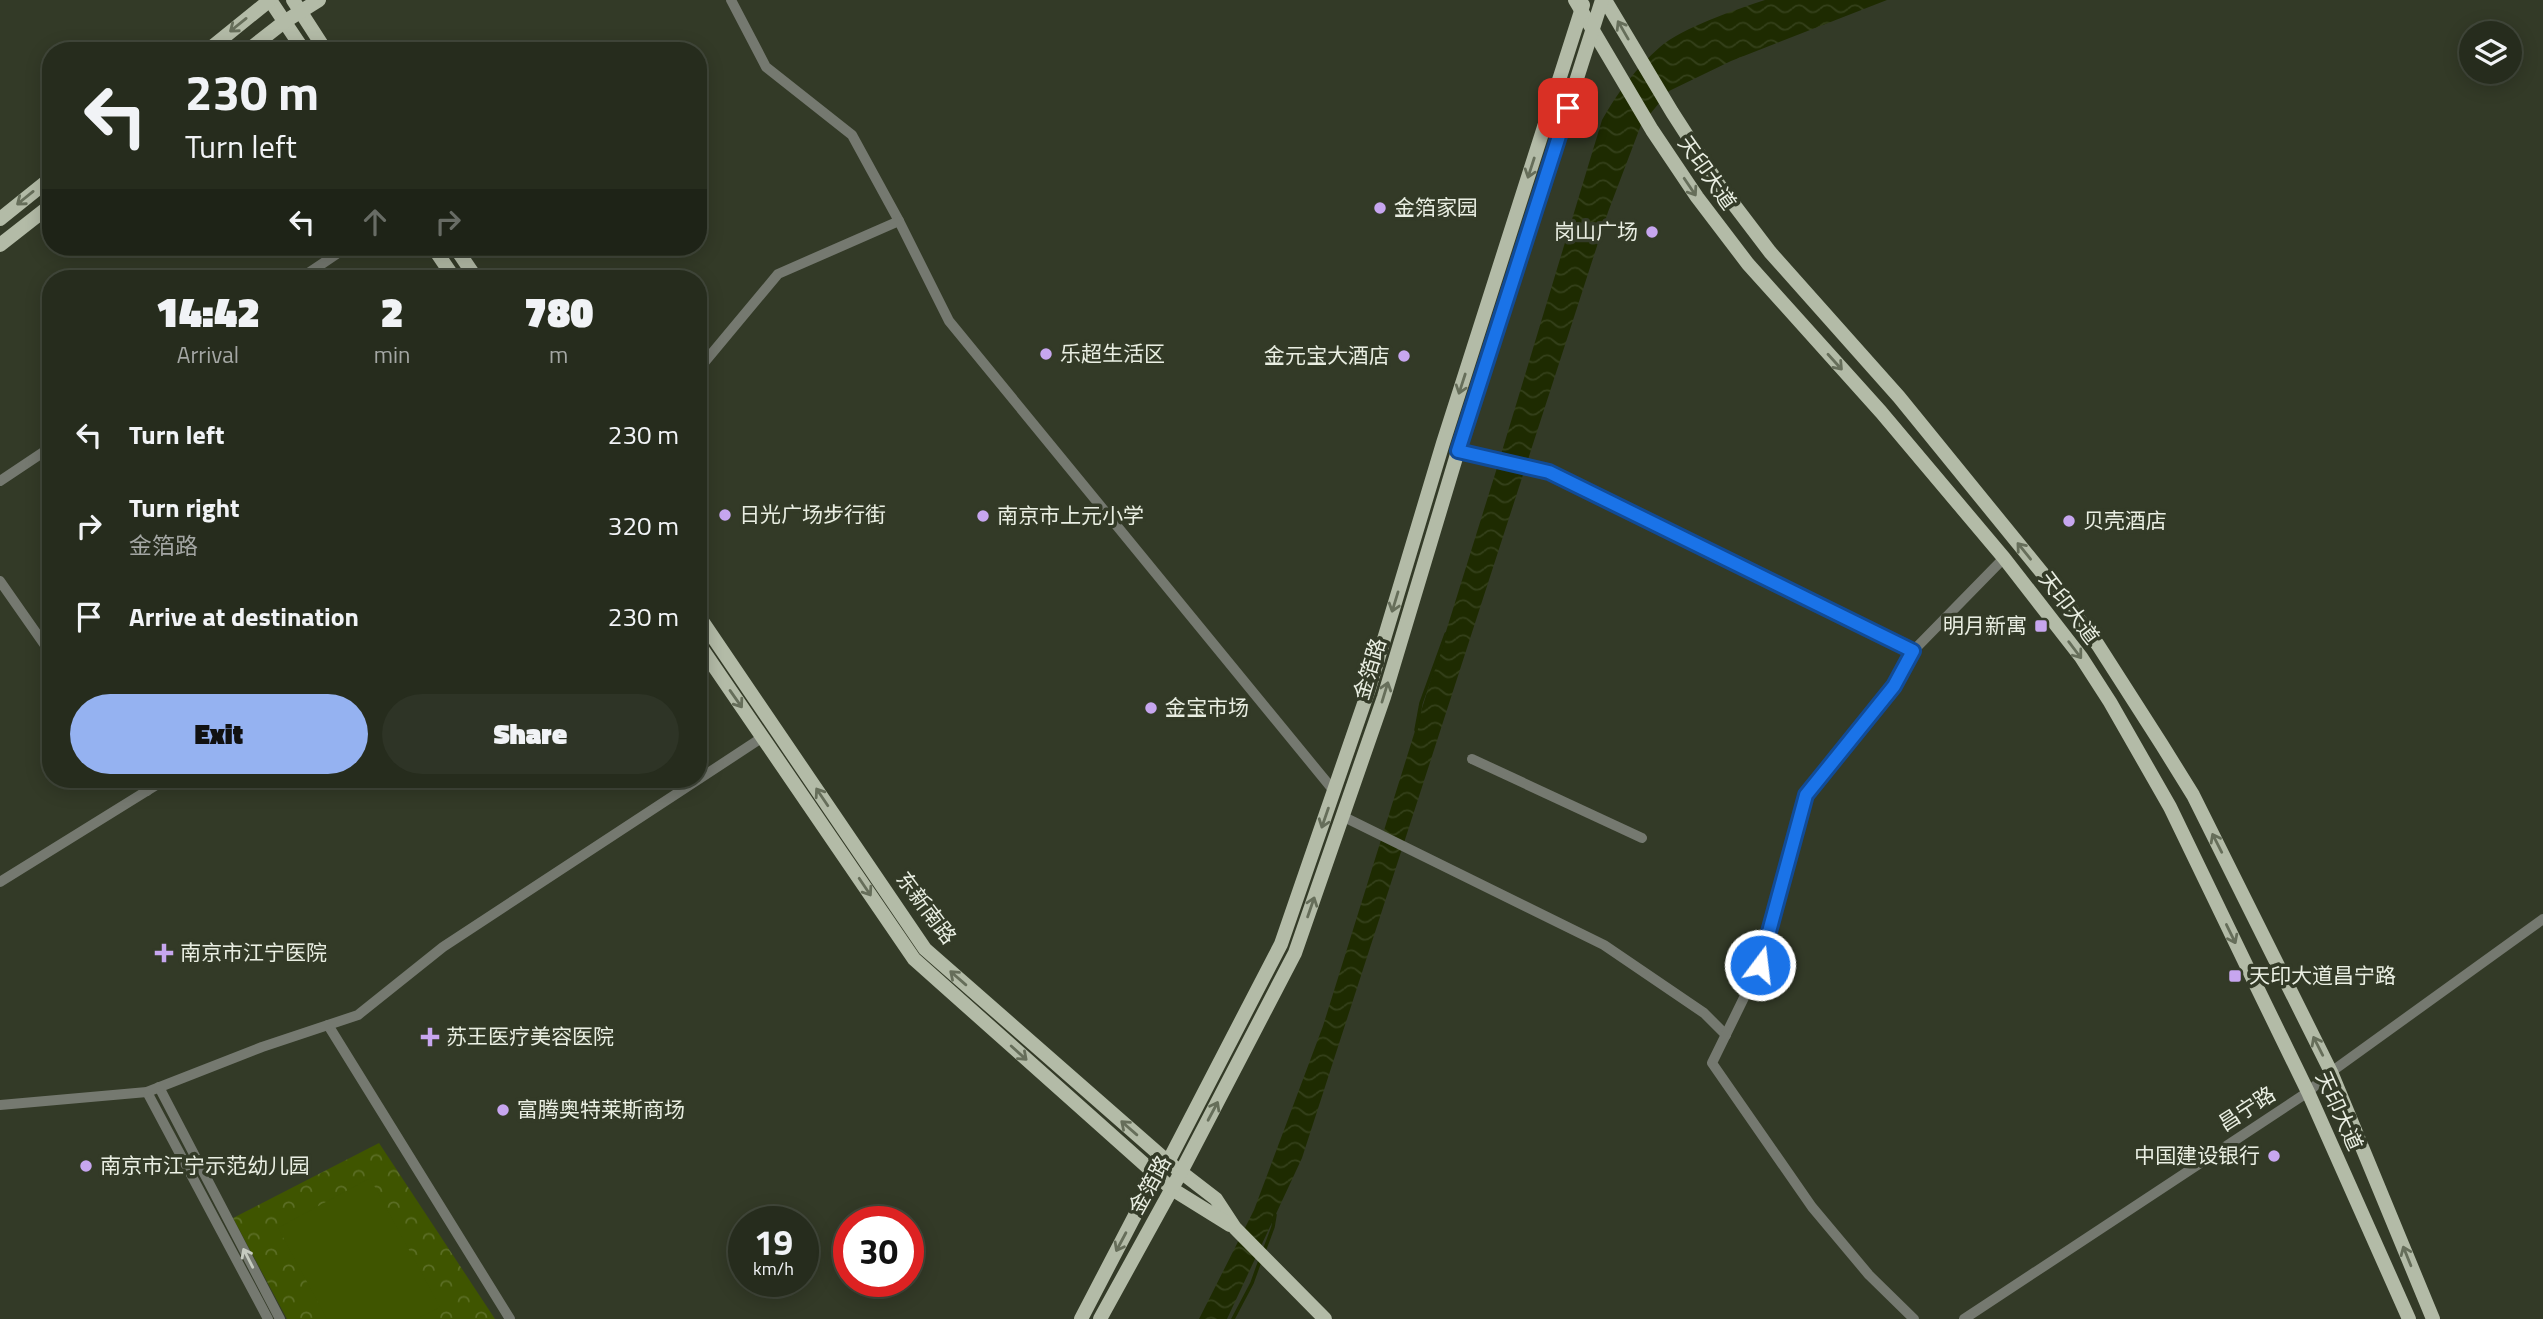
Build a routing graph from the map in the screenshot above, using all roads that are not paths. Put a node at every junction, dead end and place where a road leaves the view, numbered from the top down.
1 (270, 0) edge
2 (319, 0) edge
3 (730, 0) edge
4 (1604, 0) edge
5 (1581, 3) edge
6 (297, 6) edge
7 (284, 22) junction
8 (1593, 29) junction
9 (218, 42) edge
10 (258, 42) edge
11 (298, 42) edge
12 (320, 42) edge
13 (42, 184) edge
14 (42, 212) edge
15 (0, 219) edge
16 (899, 221) junction
17 (0, 245) edge
18 (334, 256) edge
19 (313, 270) edge
20 (707, 359) edge
21 (1458, 451) junction
22 (42, 453) edge
23 (0, 481) edge
24 (2004, 558) junction
25 (0, 581) edge
26 (707, 628) edge
27 (42, 640) edge
28 (1913, 651) junction
29 (707, 656) edge
30 (763, 737) junction
31 (1472, 759) dead end
32 (707, 774) edge
33 (145, 788) edge
34 (152, 788) edge
35 (685, 788) edge
36 (147, 791) junction
37 (1334, 791) junction
38 (1342, 817) junction
39 (1642, 838) dead end
40 (0, 882) edge
41 (2543, 919) edge
42 (328, 1025) junction
43 (1726, 1035) junction
44 (2331, 1072) junction
45 (159, 1087) junction
46 (147, 1092) junction
47 (2308, 1092) junction
48 (0, 1105) edge
49 (1168, 1162) junction
50 (1181, 1172) junction
51 (1156, 1175) junction
52 (1172, 1189) junction
53 (1235, 1228) junction
54 (268, 1319) edge
55 (280, 1319) edge
56 (510, 1319) edge
57 (1081, 1319) edge
58 (1100, 1319) edge
59 (1325, 1319) edge
60 (1914, 1319) edge
61 (1964, 1319) edge
62 (2409, 1319) edge
63 (2432, 1319) edge

1 - 7 main road
1 -> 9 main road
2 - 6 main road
3 - 16 street
4 - 8 main road, 金箔路
44 -> 4 main road, 天印大道
5 - 8 main road, 天印大道
5 -> 37 main road, 金箔路
6 - 7 main road
6 - 12 main road
7 - 10 main road
7 - 11 main road
8 - 21 main road, 金箔路
8 -> 24 main road, 天印大道
13 -> 15 main road
14 - 17 main road
16 - 20 street
16 - 37 street
18 - 19 street
21 - 28 street
38 -> 21 main road, 金箔路
22 - 23 street
24 - 28 street
24 -> 47 main road, 天印大道
25 - 27 street
49 -> 26 main road, 东新南路
28 - 43 street
29 -> 30 main road, 东新南路
30 - 32 street
30 -> 51 main road, 东新南路
31 - 39 street
33 - 36 street
34 - 36 street
35 - 42 street
36 - 40 street
37 -> 49 main road, 金箔路
38 - 43 street
50 -> 38 main road, 金箔路
41 - 44 street, 昌宁路
42 - 45 street
42 - 56 street
43 - 60 street
44 - 47 street, 昌宁路
63 -> 44 main road, 天印大道
45 - 46 street
55 -> 45 street
46 - 48 street
46 - 54 street
47 - 61 street, 昌宁路
47 - 62 main road, 天印大道
49 - 50 main road, 东新南路
49 - 51 main road, 金箔路
50 - 52 main road, 金箔路
50 - 53 main road, 东新南路
51 - 52 main road, 东新南路
51 -> 57 main road, 金箔路
52 - 53 main road, 东新南路
52 - 58 main road, 金箔路
53 - 59 main road

